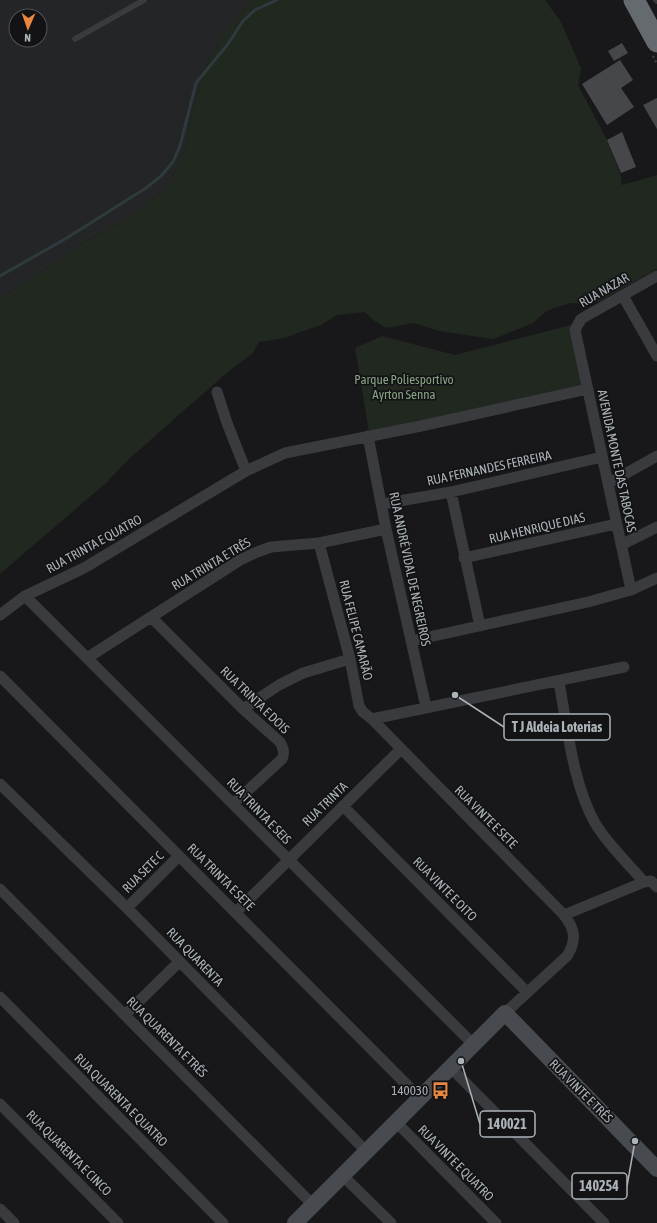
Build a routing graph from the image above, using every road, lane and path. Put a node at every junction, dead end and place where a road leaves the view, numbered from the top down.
1 (144, 0) edge
2 (634, 0) edge
3 (75, 39) dead end
4 (657, 42) edge
5 (657, 276) edge
6 (623, 296) junction
7 (576, 337) joint
8 (657, 356) edge
9 (588, 389) junction
10 (217, 392) dead end
11 (368, 436) junction
12 (657, 456) edge
13 (602, 457) junction
14 (246, 471) junction
15 (609, 483) junction
16 (451, 492) junction
17 (382, 504) junction
18 (616, 524) junction
19 (657, 527) edge
20 (386, 529) junction
21 (319, 543) junction
22 (621, 545) junction
23 (464, 558) junction
24 (657, 578) edge
25 (631, 590) junction
26 (25, 596) junction
27 (0, 615) edge
28 (151, 617) junction
29 (480, 626) junction
30 (411, 641) junction
31 (87, 658) junction
32 (350, 660) junction
33 (624, 667) dead end
34 (0, 676) edge
35 (558, 682) junction
36 (426, 707) junction
37 (243, 709) junction
38 (372, 719) junction
39 (400, 750) junction
40 (0, 784) edge
41 (233, 804) junction
42 (343, 806) junction
43 (179, 856) junction
44 (287, 860) junction
45 (644, 882) junction
46 (657, 886) edge
47 (0, 889) edge
48 (127, 908) junction
49 (236, 912) junction
50 (564, 915) junction
51 (179, 962) junction
52 (527, 992) junction
53 (0, 998) edge
54 (505, 1013) junction
55 (125, 1015) junction
56 (474, 1045) junction
57 (452, 1069) junction
58 (421, 1099) junction
59 (0, 1104) edge
60 (396, 1122) junction
61 (367, 1152) junction
62 (657, 1169) edge
63 (343, 1176) junction
64 (313, 1205) junction
65 (0, 1209) edge
66 (14, 1223) edge
67 (118, 1223) edge
68 (223, 1223) edge
69 (295, 1223) edge
70 (390, 1223) edge
71 (496, 1223) edge
72 (604, 1223) edge

1 - 3 lane
2 - 4 highway
5 - 6 street, RUA NAZAR
6 - 7 street, RUA NAZAR
6 - 8 street
7 - 9 street, AVENIDA MONTE DAS TABOCAS
9 - 11 street, RUA TRINTA E QUATRO
9 - 13 street, AVENIDA MONTE DAS TABOCAS
10 - 14 street
11 - 14 street, RUA TRINTA E QUATRO
11 - 17 street, RUA ANDRÉ VIDAL DE NEGREIROS
12 - 15 street
13 - 15 street, AVENIDA MONTE DAS TABOCAS
13 - 16 street, RUA FERNANDES FERREIRA
14 - 26 street, RUA TRINTA E QUATRO
15 - 18 street, AVENIDA MONTE DAS TABOCAS
16 - 17 street, RUA FERNANDES FERREIRA
16 - 23 street
17 - 20 street, RUA ANDRÉ VIDAL DE NEGREIROS
18 - 22 street, AVENIDA MONTE DAS TABOCAS
18 - 23 street, RUA HENRIQUE DIAS
19 - 22 street
20 - 21 street, RUA TRINTA E TRÊS
20 - 30 street, RUA ANDRÉ VIDAL DE NEGREIROS
21 - 28 street, RUA TRINTA E TRÊS
21 - 32 street, RUA FELIPE CAMARÃO
22 - 25 street, AVENIDA MONTE DAS TABOCAS
23 - 29 street
24 - 25 street
25 - 29 street
26 - 27 street, RUA TRINTA E QUATRO
26 - 31 street, RUA TRINTA E SEIS
28 - 31 street, RUA TRINTA E TRÊS
28 - 37 street, RUA TRINTA E DOIS
29 - 30 street
30 - 36 street, RUA ANDRÉ VIDAL DE NEGREIROS
31 - 41 street, RUA TRINTA E SEIS
32 - 37 street
32 - 38 street, RUA FELIPE CAMARÃO
33 - 35 street
34 - 43 street, RUA TRINTA E SETE
35 - 36 street
35 - 45 street
36 - 38 street
37 - 41 street, RUA TRINTA E DOIS
38 - 39 street, RUA VINTE E SETE
39 - 42 street, RUA TRINTA
39 - 50 street, RUA VINTE E SETE
40 - 48 street, RUA QUARENTA
41 - 44 street, RUA TRINTA E SEIS
42 - 44 street, RUA TRINTA
42 - 52 street, RUA VINTE E OITO
43 - 48 street, RUA SETE C
43 - 49 street, RUA TRINTA E SETE
44 - 49 street, RUA TRINTA
44 - 56 street, RUA TRINTA E SEIS
45 - 46 street
45 - 50 street
47 - 55 street, RUA QUARENTA E TRÊS
48 - 51 street, RUA QUARENTA
49 - 58 street, RUA TRINTA E SETE
50 - 52 street, RUA VINTE E SETE
51 - 55 street
51 - 61 street, RUA QUARENTA
52 - 54 street
53 - 68 street, RUA QUARENTA E QUATRO
54 - 56 main road
54 - 62 main road, RUA VINTE E TRÊS
55 - 64 street, RUA QUARENTA E TRÊS
56 - 57 main road
57 - 58 main road
57 - 72 street
58 - 60 main road
59 - 67 street, RUA QUARENTA E CINCO
60 - 61 main road
60 - 71 street, RUA VINTE E QUATRO
61 - 63 main road
63 - 64 main road
63 - 70 street
64 - 69 main road
65 - 66 street

